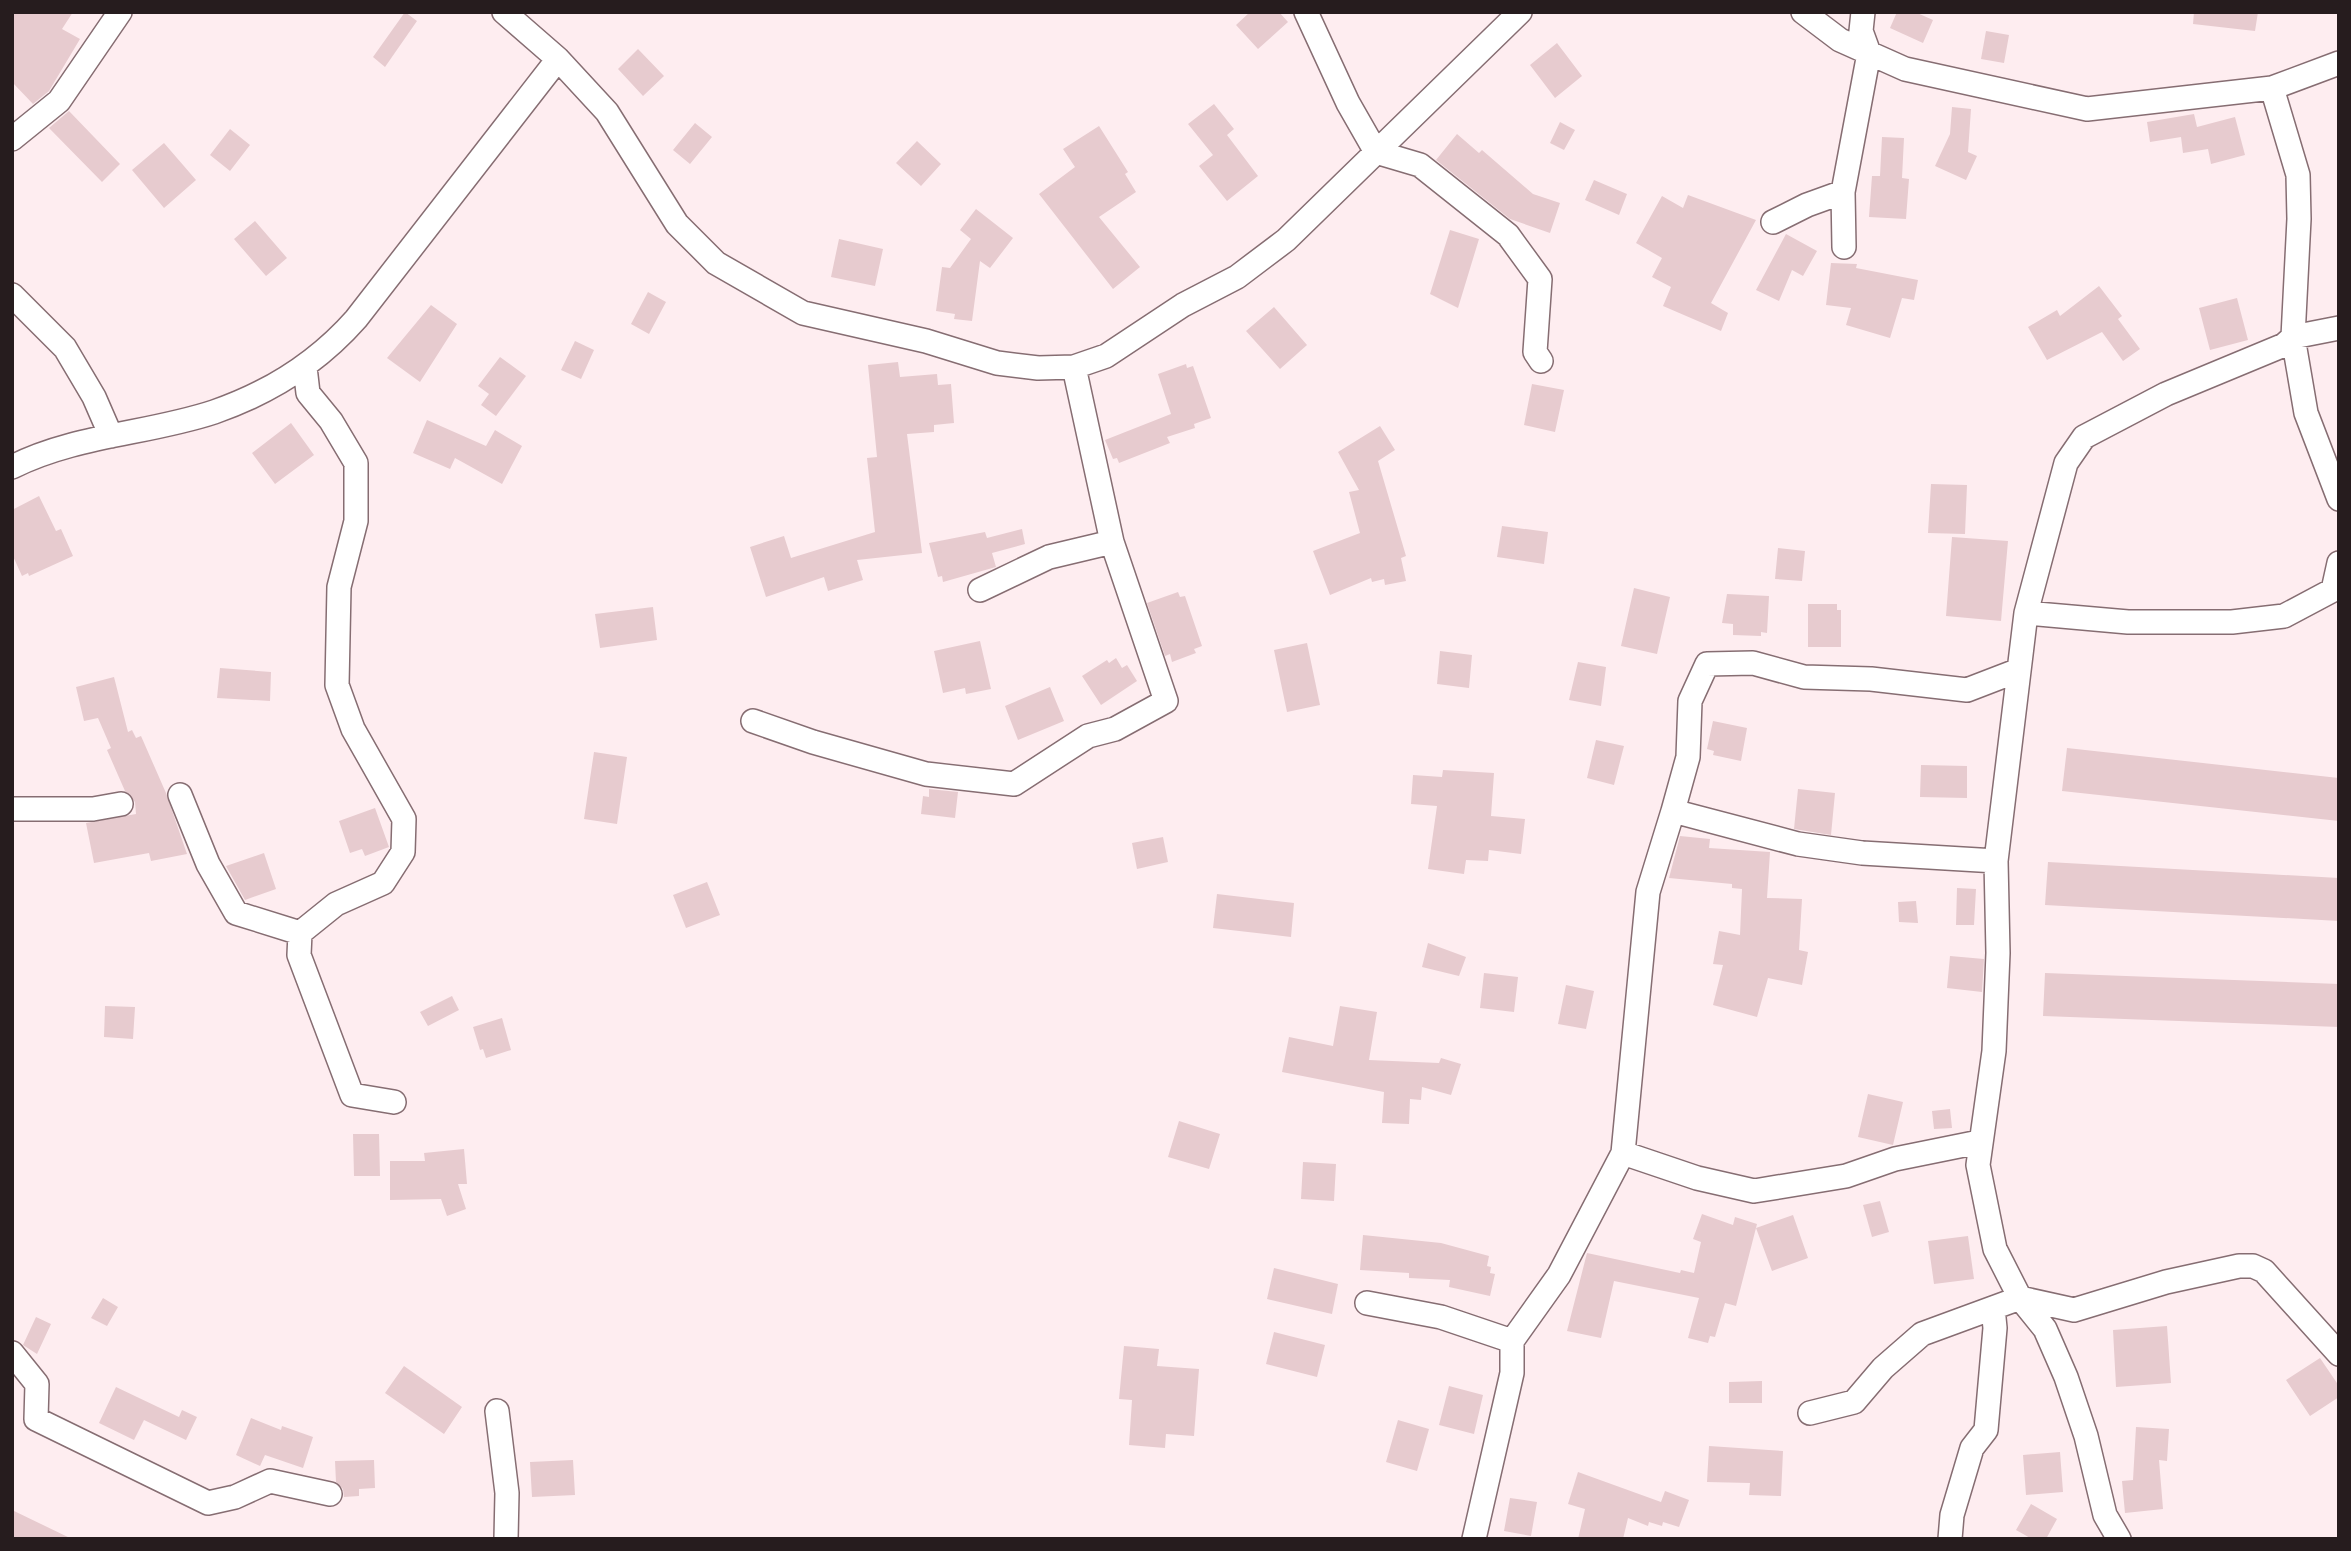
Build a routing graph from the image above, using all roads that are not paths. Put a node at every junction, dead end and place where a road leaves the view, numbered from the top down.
1 (120, 12) edge
2 (504, 12) edge
3 (1306, 12) edge
4 (1520, 12) edge
5 (1803, 12) edge
6 (1863, 12) edge
7 (1869, 53) junction
8 (558, 59) junction
9 (2339, 63) edge
10 (2272, 88) junction
11 (12, 139) edge
12 (1376, 152) junction
13 (1843, 192) junction
14 (1773, 222) dead end
15 (1844, 247) dead end
16 (12, 295) edge
17 (2339, 328) edge
18 (2292, 337) junction
19 (1541, 361) dead end
20 (305, 367) junction
21 (1074, 367) junction
22 (111, 436) junction
23 (12, 467) edge
24 (2339, 499) edge
25 (1112, 542) junction
26 (2339, 563) edge
27 (980, 590) dead end
28 (2026, 613) junction
29 (2019, 670) junction
30 (753, 721) dead end
31 (180, 795) dead end
32 (121, 804) dead end
33 (12, 809) edge
34 (1673, 811) junction
35 (1996, 861) junction
36 (300, 933) junction
37 (394, 1102) dead end
38 (1979, 1142) junction
39 (1622, 1153) junction
40 (2020, 1298) junction
41 (1367, 1303) dead end
42 (1993, 1308) junction
43 (1512, 1341) junction
44 (12, 1353) edge
45 (2339, 1354) edge
46 (498, 1411) dead end
47 (1810, 1413) dead end
48 (330, 1494) dead end
49 (506, 1539) edge
50 (1474, 1539) edge
51 (1950, 1539) edge
52 (2119, 1539) edge

1 - 11 street
2 - 8 street
3 - 12 street
4 - 12 street
5 - 7 street
6 - 7 street
7 - 10 street
7 - 13 street
8 - 20 street
8 - 21 street
9 - 10 street
10 - 18 street
12 - 19 street
12 - 21 street
13 - 14 street
13 - 15 street
16 - 22 street
17 - 18 street
18 - 24 street
18 - 28 street
20 - 22 street
20 - 36 street
21 - 25 street
22 - 23 street
25 - 27 street
25 - 30 street
26 - 28 street
28 - 29 street
29 - 34 street
29 - 35 street
31 - 36 street
32 - 33 street
34 - 35 street
34 - 39 street
35 - 38 street
36 - 37 street
38 - 39 street
38 - 40 street
39 - 43 street
40 - 42 street
40 - 45 street
40 - 52 street
41 - 43 street
42 - 47 street
42 - 51 street
43 - 50 street
44 - 48 street
46 - 49 street

